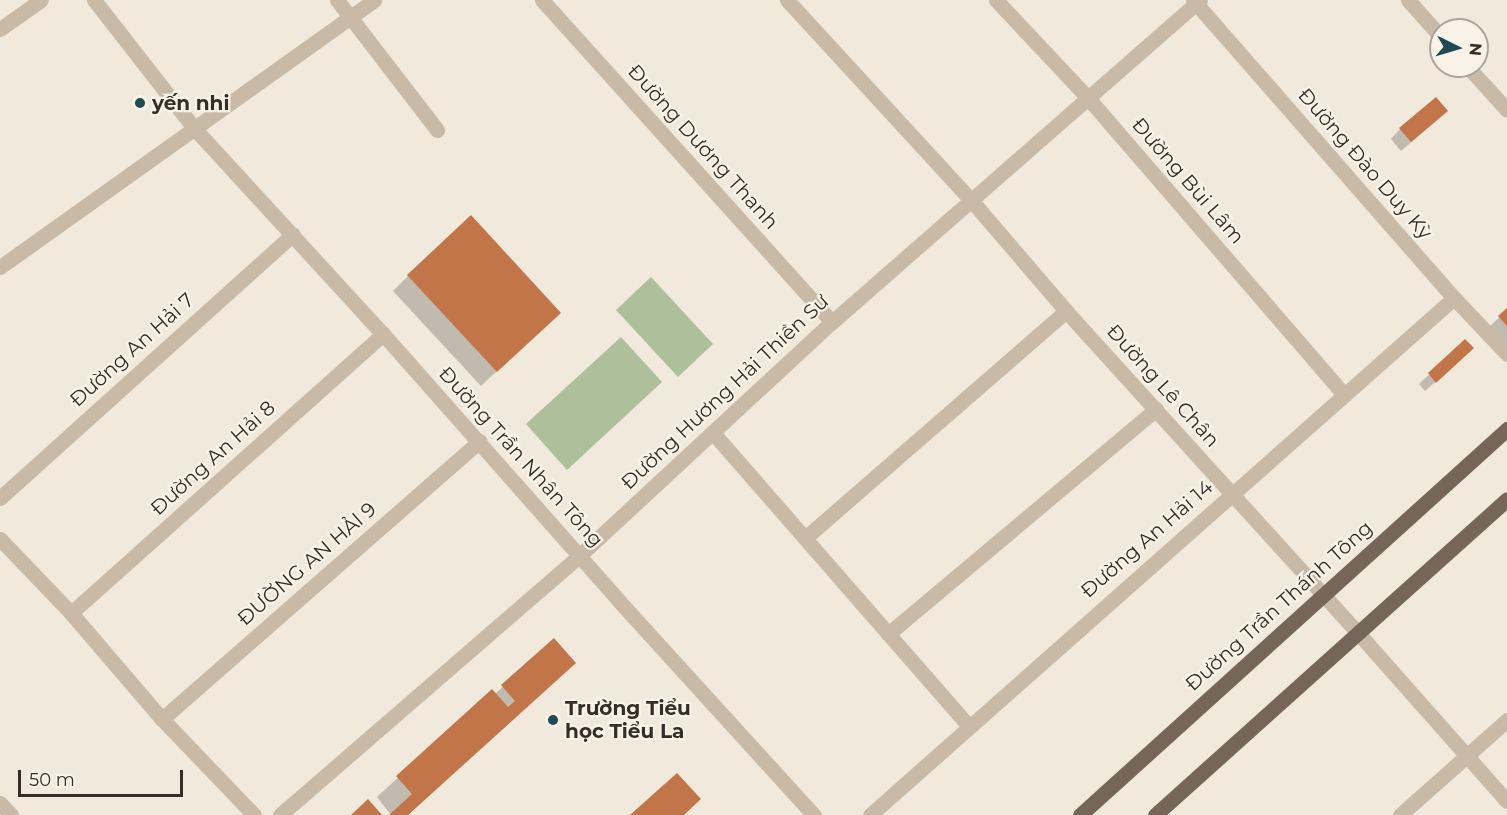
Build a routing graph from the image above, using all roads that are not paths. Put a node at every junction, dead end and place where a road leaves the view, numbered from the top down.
1 (41, 0) edge
2 (93, 0) edge
3 (338, 0) edge
4 (374, 0) edge
5 (542, 0) edge
6 (787, 0) edge
7 (996, 0) edge
8 (1408, 0) edge
9 (1196, 1) edge
10 (350, 17) junction
11 (1429, 24) edge
12 (0, 29) edge
13 (1478, 78) edge
14 (1088, 98) junction
15 (1507, 110) edge
16 (194, 128) junction
17 (437, 130) dead end
18 (971, 200) junction
19 (293, 234) junction
20 (0, 267) edge
21 (1454, 298) junction
22 (1066, 311) junction
23 (832, 322) junction
24 (383, 334) junction
25 (1507, 354) edge
26 (1343, 393) junction
27 (1156, 409) junction
28 (1507, 429) edge
29 (714, 434) junction
30 (480, 441) junction
31 (1231, 493) junction
32 (0, 498) edge
33 (1507, 499) edge
34 (805, 538) junction
35 (0, 539) edge
36 (580, 555) junction
37 (1324, 595) junction
38 (70, 613) junction
39 (888, 633) junction
40 (1359, 634) junction
41 (162, 719) junction
42 (1507, 720) edge
43 (968, 725) junction
44 (1466, 756) junction
45 (1507, 801) edge
46 (0, 803) edge
47 (12, 815) edge
48 (254, 815) edge
49 (280, 815) edge
50 (814, 815) edge
51 (870, 815) edge
52 (1080, 815) edge
53 (1155, 815) edge
54 (1400, 815) edge

1 - 12 street
2 - 16 street, Đường Trần Nhân Tông
3 - 10 street
4 - 10 street
5 - 23 street, Đường Dương Thanh
6 - 18 street, Đường Lê Chân
7 - 14 street, Đường Bùi Lâm
8 - 11 street
9 - 14 street, Đường Hương Hải Thiền Sư
9 - 21 street, Đường Đào Duy Kỳ
10 - 16 street
10 - 17 street
13 - 15 street
14 - 18 street, Đường Hương Hải Thiền Sư
14 - 26 street, Đường Bùi Lâm
16 - 19 street, Đường Trần Nhân Tông
16 - 20 street
18 - 22 street, Đường Lê Chân
18 - 23 street, Đường Hương Hải Thiền Sư
19 - 24 street, Đường Trần Nhân Tông
19 - 32 street, Đường An Hải 7
21 - 25 street, Đường Đào Duy Kỳ
21 - 26 street, Đường An Hải 14
22 - 27 street, Đường Lê Chân
22 - 34 street
23 - 29 street, Đường Hương Hải Thiền Sư
24 - 30 street, Đường Trần Nhân Tông
24 - 38 street, Đường An Hải 8
26 - 31 street, Đường An Hải 14
27 - 31 street, Đường Lê Chân
27 - 39 street
28 - 37 main road, Đường Trần Thánh Tông
29 - 34 street
29 - 36 street, Đường Hương Hải Thiền Sư
30 - 36 street, Đường Trần Nhân Tông
30 - 41 street, ĐƯỜNG AN HẢl 9
31 - 37 street, Đường Lê Chân
31 - 43 street, Đường An Hải 14
33 - 40 main road
34 - 39 street
35 - 38 street
36 - 49 street, Đường Hương Hải Thiền Sư
36 - 50 street, Đường Trần Nhân Tông
37 - 40 street, Đường Lê Chân
37 - 52 main road, Đường Trần Thánh Tông
38 - 41 street
39 - 43 street
40 - 44 street, Đường Lê Chân
40 - 53 main road
41 - 48 street
42 - 44 street
43 - 51 street, Đường An Hải 14
44 - 45 street, Đường Lê Chân
44 - 54 street
46 - 47 street

